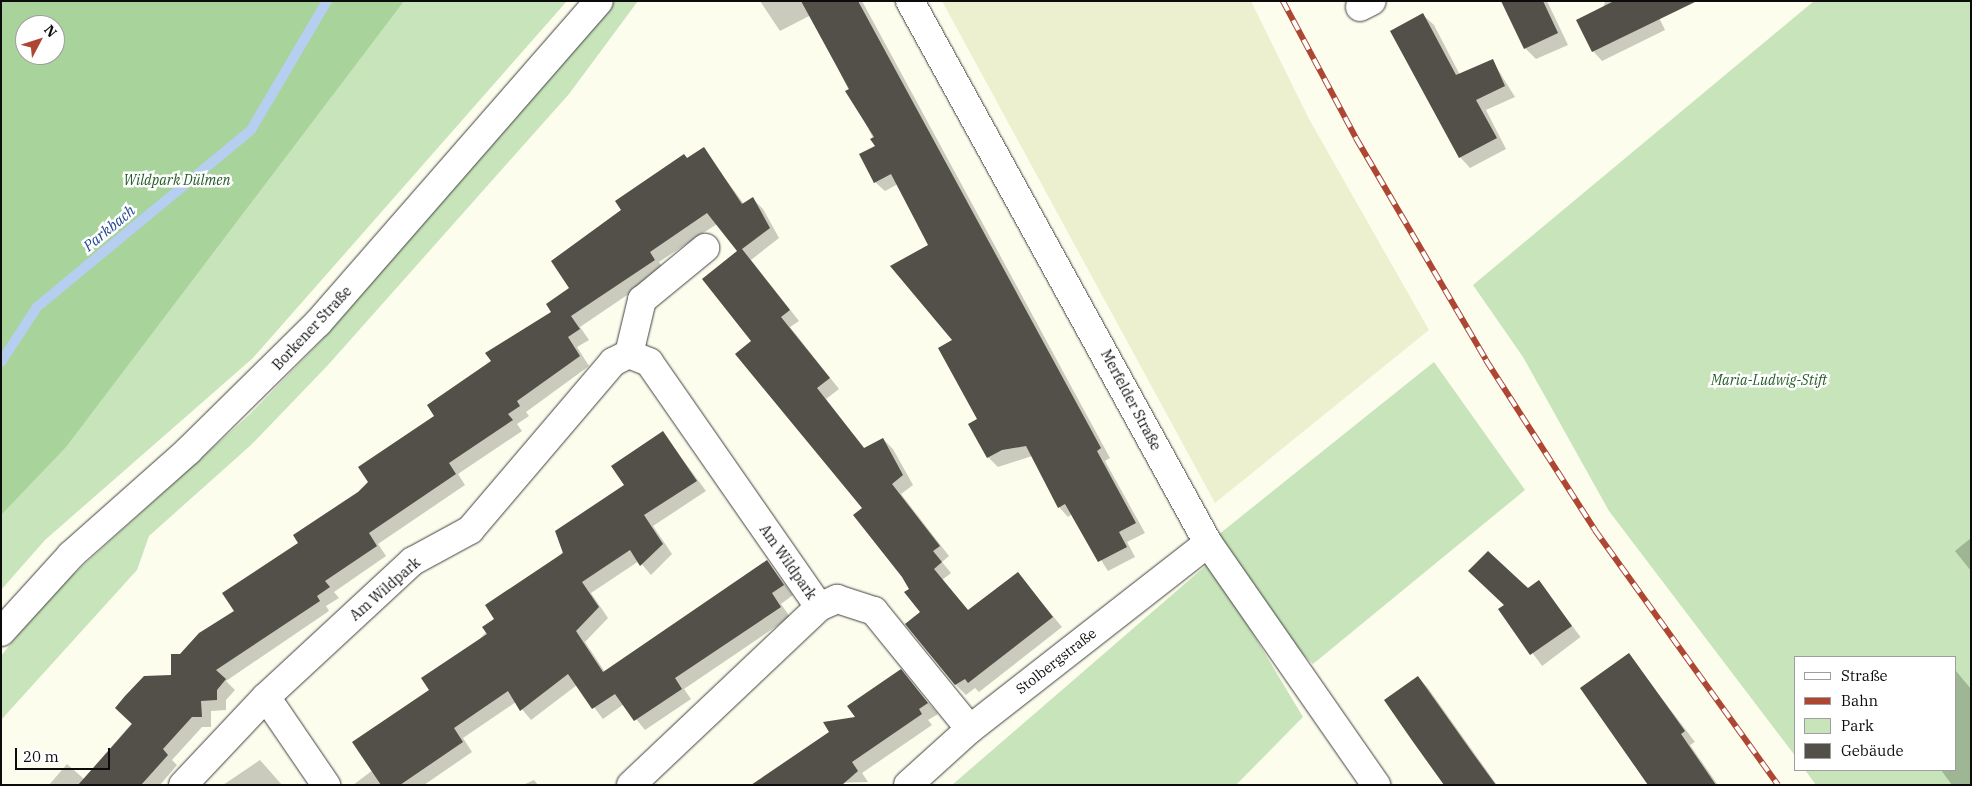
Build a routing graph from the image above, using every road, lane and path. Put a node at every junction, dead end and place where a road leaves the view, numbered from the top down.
1 (599, 1) edge
2 (910, 1) edge
3 (706, 248) dead end
4 (629, 354) junction
5 (1208, 543) junction
6 (819, 607) junction
7 (1, 632) edge
8 (266, 696) junction
9 (970, 729) junction
10 (183, 785) edge
11 (326, 785) edge
12 (631, 785) edge
13 (908, 785) edge
14 (1376, 785) edge

1 - 7 street, Borkener Straße
2 - 5 street, Merfelder Straße
3 - 4 street
4 - 6 street, Am Wildpark
4 - 8 street, Am Wildpark
5 - 9 street, Stolbergstraße
5 - 14 street, Merfelder Straße
6 - 9 street, Am Wildpark
6 - 12 street, Am Wildpark
8 - 10 street, Am Wildpark
8 - 11 street
9 - 13 street, Stolbergstraße

